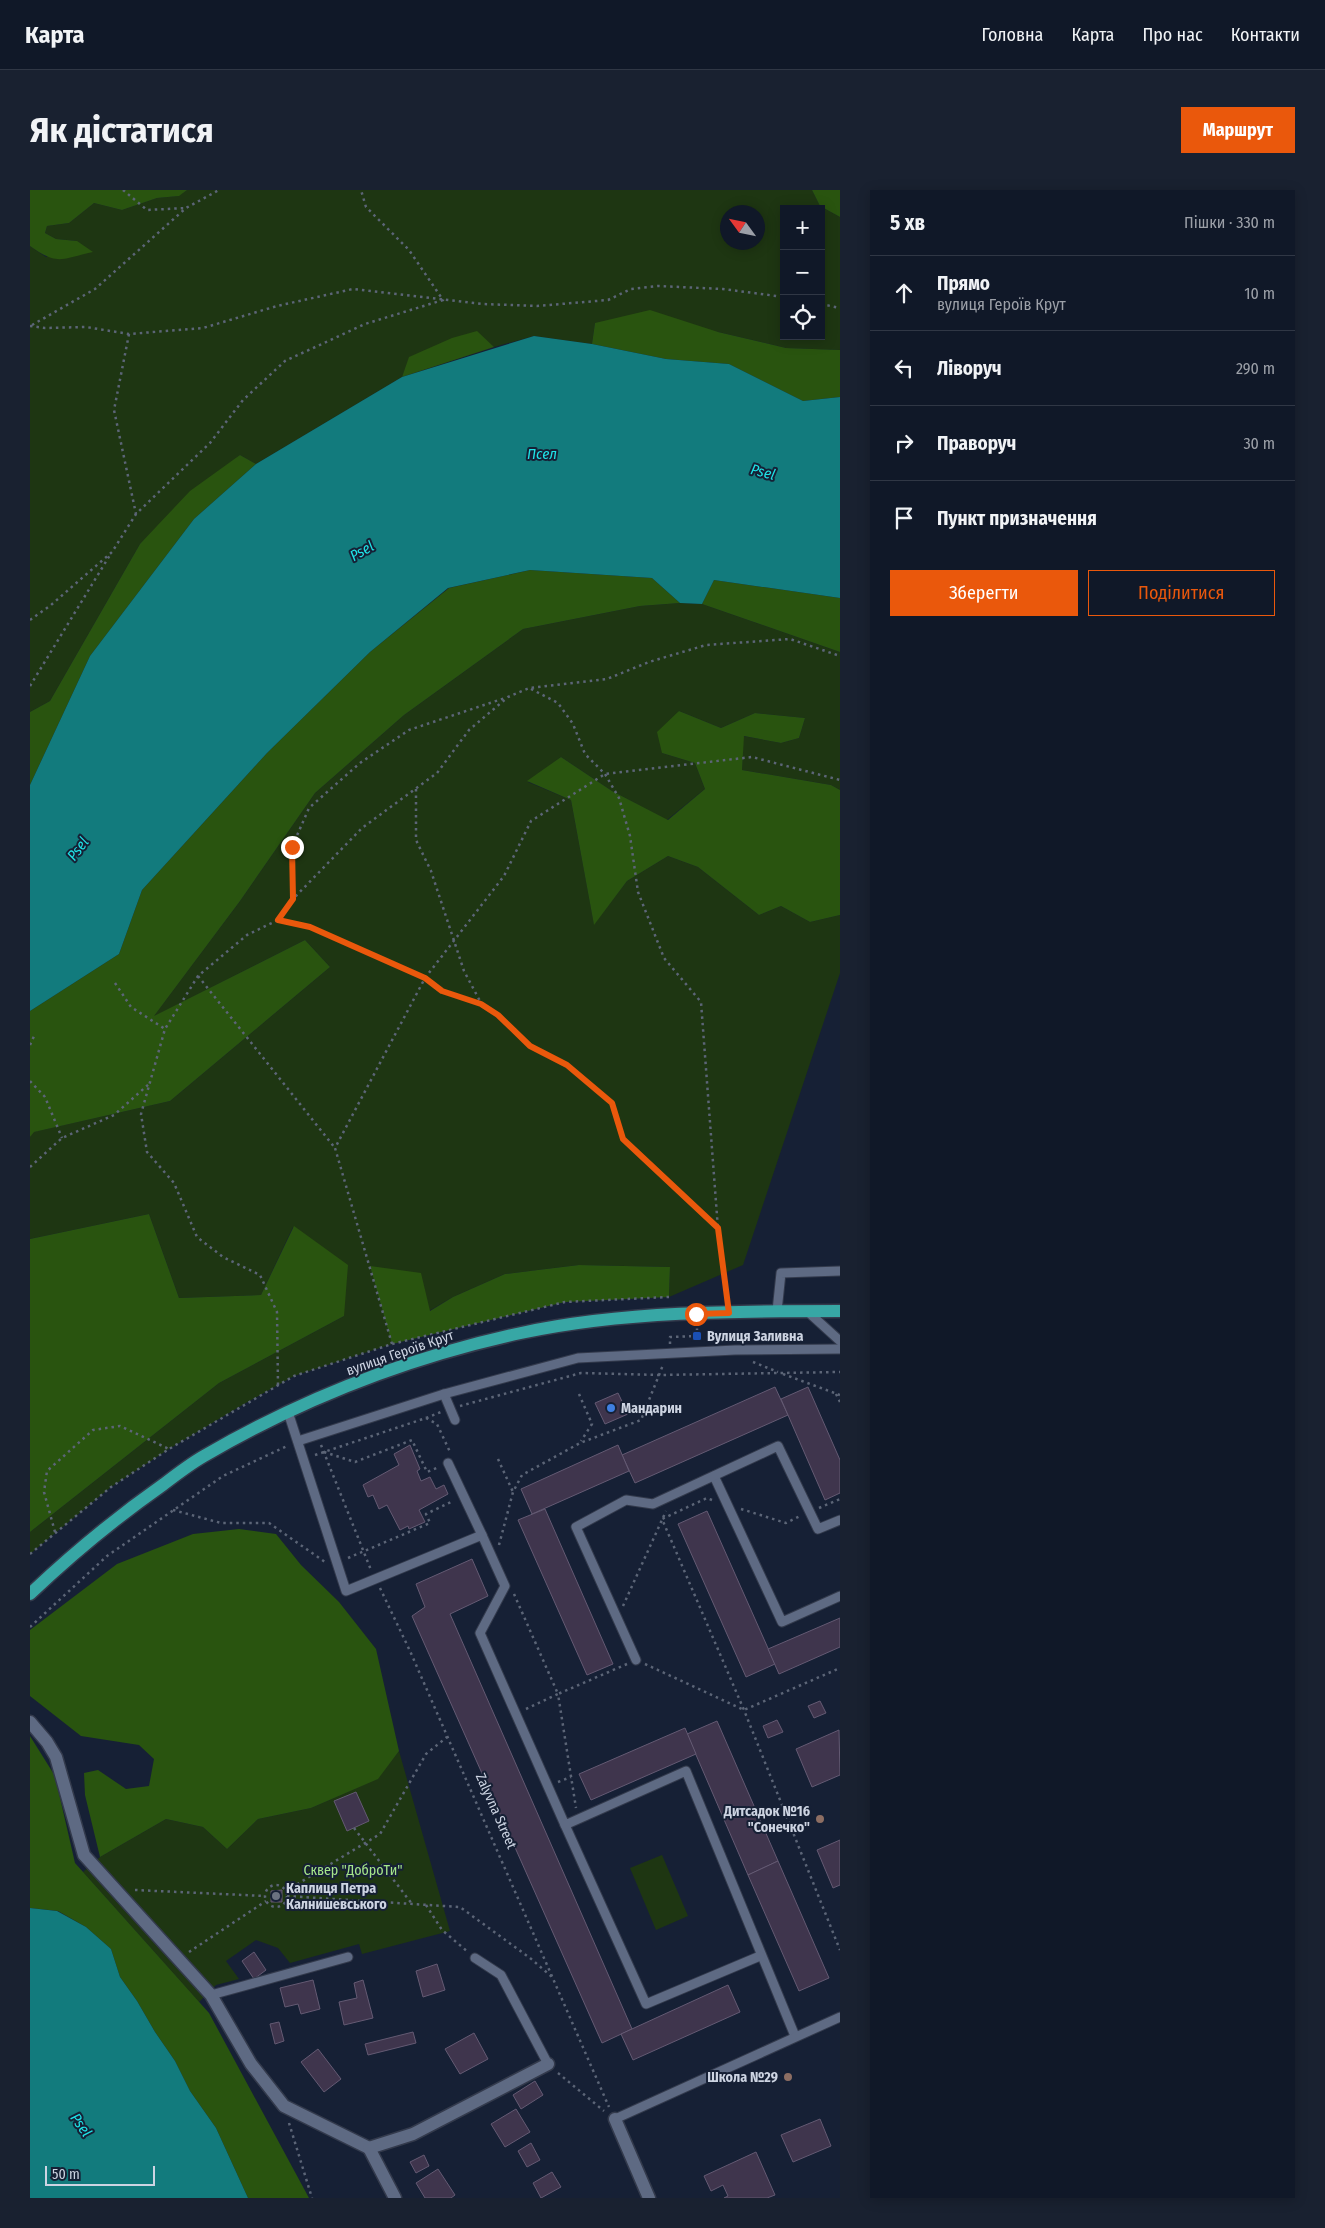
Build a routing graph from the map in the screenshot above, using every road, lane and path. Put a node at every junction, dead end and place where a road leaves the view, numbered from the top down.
1 (123, 190) edge
2 (219, 190) edge
3 (361, 190) edge
4 (186, 208) junction
5 (780, 296) edge
6 (444, 300) junction
7 (825, 305) edge
8 (840, 308) edge
9 (30, 326) edge
10 (129, 334) junction
11 (136, 514) junction
12 (112, 552) junction
13 (30, 620) edge
14 (840, 656) edge
15 (30, 686) edge
16 (529, 688) junction
17 (508, 697) junction
18 (605, 774) junction
19 (840, 780) edge
20 (416, 788) junction
21 (293, 899) junction
22 (278, 920) junction
23 (454, 940) junction
24 (198, 976) junction
25 (425, 978) junction
26 (115, 984) dead end
27 (481, 1004) junction
28 (165, 1029) junction
29 (35, 1034) dead end
30 (30, 1045) edge
31 (30, 1081) edge
32 (150, 1083) junction
33 (62, 1138) junction
34 (336, 1148) junction
35 (30, 1167) edge
36 (718, 1228) junction
37 (840, 1272) edge
38 (669, 1297) dead end
39 (777, 1311) junction
40 (807, 1311) junction
41 (840, 1311) edge
42 (729, 1313) junction
43 (696, 1314) junction
44 (670, 1337) dead end
45 (840, 1341) edge
46 (392, 1344) junction
47 (840, 1349) edge
48 (669, 1353) junction
49 (746, 1360) dead end
50 (840, 1372) edge
51 (780, 1373) junction
52 (660, 1375) junction
53 (278, 1385) junction
54 (444, 1394) junction
55 (579, 1394) dead end
56 (838, 1395) edge
57 (840, 1402) edge
58 (450, 1409) junction
59 (288, 1412) junction
60 (426, 1418) dead end
61 (455, 1420) dead end
62 (317, 1436) junction
63 (298, 1441) junction
64 (580, 1442) junction
65 (169, 1449) junction
66 (324, 1452) junction
67 (498, 1459) dead end
68 (448, 1463) dead end
69 (443, 1475) dead end
70 (714, 1476) junction
71 (512, 1492) junction
72 (673, 1495) junction
73 (840, 1499) edge
74 (728, 1504) junction
75 (458, 1507) dead end
76 (173, 1510) junction
77 (810, 1512) junction
78 (662, 1519) junction
79 (840, 1520) edge
80 (55, 1532) junction
81 (482, 1535) junction
82 (364, 1552) junction
83 (30, 1554) edge
84 (496, 1554) dead end
85 (337, 1562) junction
86 (340, 1573) junction
87 (375, 1578) junction
88 (30, 1594) edge
89 (840, 1596) edge
90 (618, 1619) junction
91 (30, 1627) edge
92 (636, 1660) joint
93 (840, 1668) edge
94 (744, 1710) junction
95 (515, 1714) junction
96 (30, 1722) edge
97 (447, 1737) junction
98 (577, 1819) junction
99 (565, 1825) junction
100 (354, 1828) dead end
101 (366, 1844) junction
102 (116, 1889) junction
103 (286, 1892) junction
104 (266, 1896) junction
105 (287, 1896) junction
106 (266, 1901) junction
107 (412, 1904) junction
108 (426, 1905) junction
109 (840, 1950) edge
110 (760, 1956) junction
111 (348, 1957) dead end
112 (475, 1958) joint
113 (178, 1959) junction
114 (553, 1978) junction
115 (212, 1995) junction
116 (840, 2017) edge
117 (795, 2036) junction
118 (548, 2064) junction
119 (284, 2106) junction
120 (615, 2120) junction
121 (369, 2148) junction
122 (312, 2198) edge
123 (395, 2198) edge
124 (649, 2198) edge

1 - 4 path
2 - 4 path
3 - 6 path
4 - 9 path
5 - 6 path
6 - 10 path
6 - 11 path
7 - 8 path
9 - 10 path
10 - 11 path
11 - 12 path
12 - 13 path
12 - 15 path
14 - 16 path
16 - 17 path
16 - 18 path
17 - 20 path
17 - 21 path
18 - 19 path
18 - 23 path
18 - 36 path
20 - 21 path
20 - 23 path
21 - 22 path
22 - 24 path
22 - 25 path
23 - 25 path
23 - 27 path
24 - 28 path
24 - 34 path
25 - 27 path
25 - 34 path
26 - 28 path
27 - 36 path
28 - 32 path
29 - 30 path
31 - 33 path
32 - 33 path
32 - 53 path
33 - 35 path
34 - 46 path
36 - 42 path
37 - 39 lane
38 - 46 path
39 - 40 main road, вулиця Героїв Крут
39 - 42 main road, вулиця Героїв Крут
40 - 41 main road, вулиця Героїв Крут
40 - 45 lane
42 - 43 main road, вулиця Героїв Крут
43 - 44 path
43 - 59 main road, вулиця Героїв Крут
46 - 53 path
47 - 48 lane
48 - 52 path
48 - 54 lane
49 - 51 path
50 - 51 path
51 - 52 path
51 - 56 path
52 - 58 path
52 - 64 path
53 - 65 path
54 - 58 lane
54 - 62 lane
55 - 64 path
56 - 57 path
58 - 60 path
58 - 61 lane
59 - 63 lane
59 - 88 main road, вулиця Героїв Крут
62 - 63 lane
62 - 66 path, Zalyvna Street
63 - 76 path
63 - 85 lane
64 - 71 path
65 - 80 path
65 - 80 path
66 - 69 path
66 - 82 path, Zalyvna Street
67 - 71 path
68 - 81 lane
70 - 72 lane
70 - 74 lane
70 - 77 lane
71 - 84 path
72 - 78 path
72 - 90 lane
73 - 77 path
74 - 77 path
74 - 78 path
74 - 89 lane
75 - 82 path
76 - 86 path
76 - 91 path
77 - 79 lane
78 - 90 path
78 - 94 path
80 - 83 path
81 - 87 lane
81 - 95 lane
82 - 85 path
82 - 87 path, Zalyvna Street
85 - 86 lane
86 - 87 lane
87 - 97 path, Zalyvna Street
90 - 92 lane
92 - 94 path
93 - 94 path
94 - 109 path
95 - 98 path
95 - 99 lane
96 - 102 street
97 - 101 path
97 - 114 path, Zalyvna Street
98 - 99 lane
98 - 110 lane
99 - 110 lane
100 - 101 path
101 - 103 path
101 - 107 path
102 - 104 path
102 - 113 street
103 - 104 path
103 - 105 path
104 - 106 path
105 - 106 path
105 - 107 path
106 - 113 path
107 - 108 path
108 - 112 path
108 - 114 path
110 - 117 lane
111 - 115 lane
112 - 118 lane
113 - 115 street
114 - 120 path, Zalyvna Street
115 - 119 street
116 - 117 lane
117 - 120 lane
118 - 120 path
118 - 121 street
119 - 121 street
119 - 122 path
120 - 124 street
121 - 123 street

